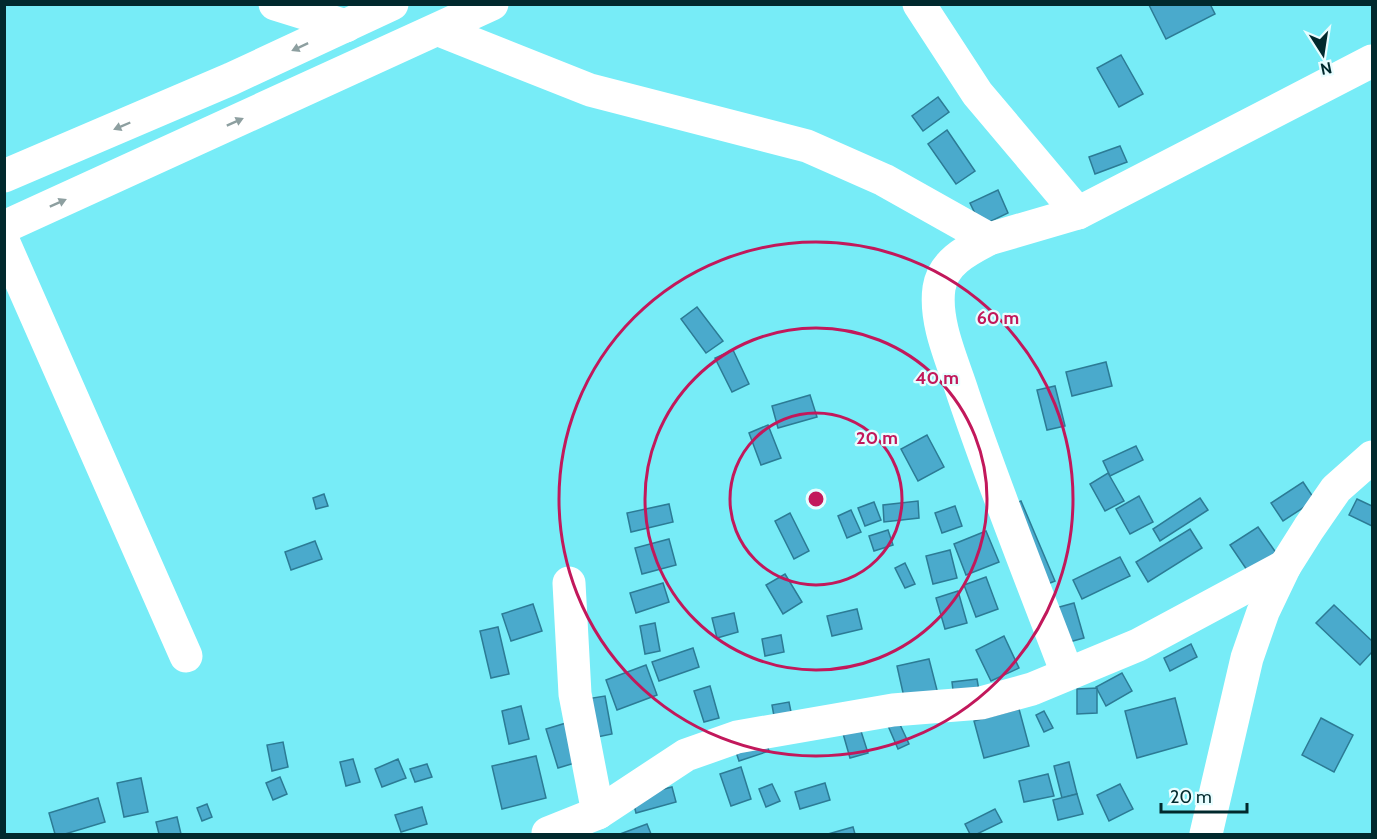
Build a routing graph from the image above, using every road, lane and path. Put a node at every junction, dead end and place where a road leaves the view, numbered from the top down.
1 (274, 4) edge
2 (392, 4) edge
3 (492, 4) edge
4 (919, 4) edge
5 (346, 26) junction
6 (439, 30) junction
7 (1372, 61) edge
8 (4, 176) edge
9 (1078, 213) junction
10 (4, 227) edge
11 (989, 239) junction
12 (4, 243) edge
13 (1372, 458) edge
14 (1285, 566) junction
15 (569, 583) dead end
16 (186, 656) dead end
17 (1067, 673) junction
18 (598, 813) junction
19 (548, 833) dead end
20 (1206, 834) edge

1 - 5 street
2 - 5 street
3 - 6 street
4 - 9 street
5 -> 8 street
10 -> 6 street
6 - 11 street
7 - 9 street
9 - 11 street
11 - 17 street
12 - 16 street
13 - 14 street
14 - 17 street
14 - 20 street
15 - 18 street
17 - 18 street
18 - 19 street

